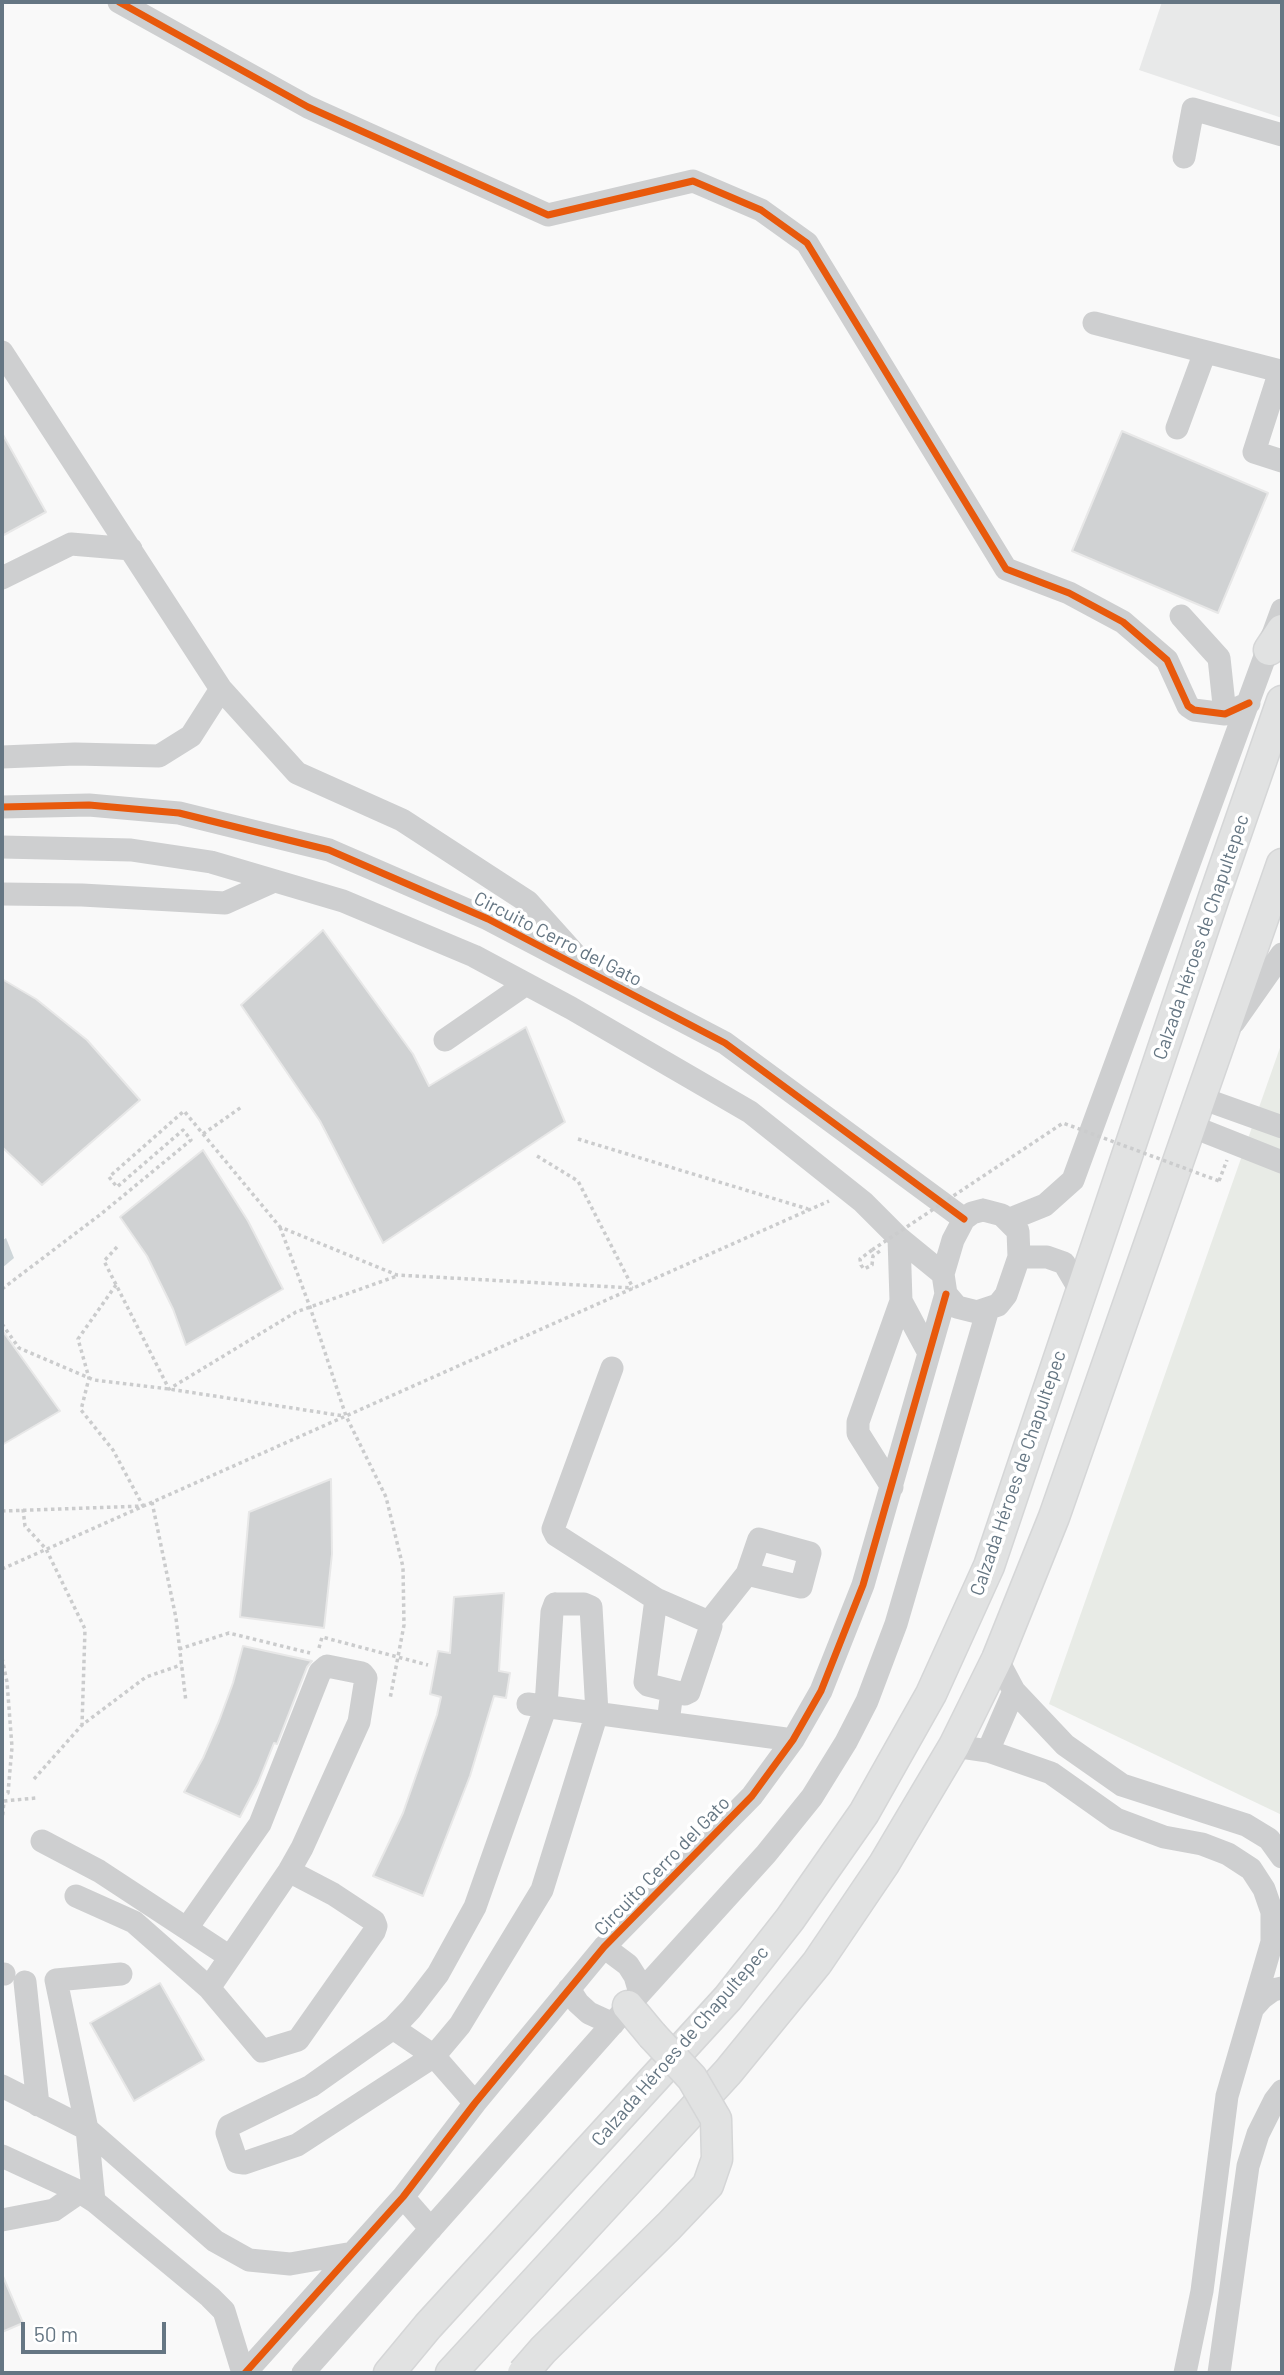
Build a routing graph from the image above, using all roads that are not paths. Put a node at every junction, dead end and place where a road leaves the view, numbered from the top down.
1 (119, 2) edge
2 (1282, 135) edge
3 (1184, 157) dead end
4 (1094, 323) dead end
5 (2, 352) edge
6 (1205, 352) junction
7 (1177, 428) dead end
8 (1282, 461) edge
9 (131, 550) junction
10 (2, 578) edge
11 (1282, 610) edge
12 (1181, 616) dead end
13 (1276, 640) edge
14 (222, 689) junction
15 (1282, 701) edge
16 (1249, 703) junction
17 (1225, 714) junction
18 (2, 757) edge
19 (2, 807) edge
20 (2, 847) edge
21 (1282, 864) edge
22 (274, 881) junction
23 (2, 894) edge
24 (1282, 954) edge
25 (593, 973) junction
26 (526, 984) junction
27 (445, 1040) dead end
28 (1220, 1042) junction
29 (1201, 1098) junction
30 (1191, 1126) junction
31 (1282, 1127) edge
32 (1282, 1162) edge
33 (964, 1219) junction
34 (1008, 1220) junction
35 (899, 1238) junction
36 (1019, 1257) junction
37 (945, 1284) junction
38 (1081, 1292) junction
39 (901, 1301) junction
40 (988, 1309) junction
41 (929, 1353) junction
42 (612, 1368) dead end
43 (892, 1487) junction
44 (747, 1574) dead end
45 (656, 1599) junction
46 (709, 1622) junction
47 (997, 1659) junction
48 (672, 1691) junction
49 (1014, 1691) junction
50 (537, 1705) junction
51 (597, 1713) junction
52 (668, 1723) junction
53 (793, 1740) junction
54 (1065, 1745) junction
55 (954, 1746) junction
56 (988, 1751) junction
57 (1051, 1773) junction
58 (42, 1840) dead end
59 (1282, 1857) edge
60 (289, 1871) junction
61 (76, 1896) dead end
62 (187, 1928) junction
63 (604, 1947) junction
64 (230, 1956) junction
65 (121, 1974) dead end
66 (26, 1982) dead end
67 (209, 1988) junction
68 (1282, 1988) edge
69 (569, 1989) junction
70 (627, 2007) junction
71 (1253, 2008) junction
72 (393, 2028) junction
73 (434, 2056) junction
74 (2, 2086) edge
75 (1282, 2091) edge
76 (475, 2103) junction
77 (38, 2105) junction
78 (87, 2129) junction
79 (2, 2156) edge
80 (87, 2196) junction
81 (403, 2197) junction
82 (2, 2221) edge
83 (431, 2229) junction
84 (353, 2253) junction
85 (494, 2254) junction
86 (244, 2373) edge
87 (303, 2373) edge
88 (368, 2373) edge
89 (389, 2373) edge
90 (452, 2373) edge
91 (523, 2373) edge
92 (1185, 2373) edge
93 (1219, 2373) edge

1 - 17 street
2 - 3 street
4 - 6 street
5 - 9 street
6 - 7 street
6 - 8 street
9 - 10 street
9 - 14 street
11 - 13 street
12 - 17 street
13 - 16 street
14 - 18 street
14 - 25 street
15 - 38 main road, Calzada Héroes de Chapultepec
16 - 17 street
16 - 34 street
19 - 25 street, Circuito Cerro del Gato
20 - 22 street
21 - 28 main road
22 - 23 street
22 - 26 street
24 - 28 street
25 - 33 street, Circuito Cerro del Gato
26 - 27 street
26 - 35 street
28 - 29 main road
29 - 30 main road
29 - 31 street
30 - 32 street
30 - 47 main road
33 - 34 street
33 - 37 street
34 - 36 street
35 - 37 street
35 - 39 street
36 - 38 street
36 - 40 street
37 - 40 street
37 - 41 street, Circuito Cerro del Gato
38 - 85 main road, Calzada Héroes de Chapultepec
39 - 41 street
39 - 43 street
40 - 70 street
41 - 43 street, Circuito Cerro del Gato
42 - 45 street
43 - 53 street, Circuito Cerro del Gato
44 - 46 street
45 - 46 street
45 - 48 street
46 - 48 street
47 - 49 street
47 - 55 main road
48 - 52 street
49 - 54 street
49 - 56 street
50 - 51 street
50 - 51 street
50 - 72 street
51 - 52 street
51 - 73 street
52 - 53 street
53 - 63 street, Circuito Cerro del Gato
54 - 57 street
54 - 59 street
55 - 56 street
55 - 90 main road
56 - 57 street
57 - 71 street
58 - 62 street
60 - 62 street
60 - 64 street
60 - 67 street
61 - 67 street
62 - 64 street
63 - 69 street, Circuito Cerro del Gato
63 - 70 street
64 - 67 street
65 - 78 street
66 - 77 street
68 - 71 street
69 - 70 street
69 - 76 street, Circuito Cerro del Gato
70 - 83 street
70 - 91 main road, bridge
71 - 92 street
72 - 73 street
72 - 73 street
73 - 76 street
74 - 77 street
75 - 93 street
76 - 81 street, Circuito Cerro del Gato
77 - 78 street
78 - 80 street
78 - 84 street
79 - 80 street
80 - 82 street
80 - 86 street
81 - 83 street
81 - 84 street, Circuito Cerro del Gato
83 - 87 street
84 - 86 street, Circuito Cerro del Gato
85 - 88 main road
85 - 89 main road, Calzada Héroes de Chapultepec

